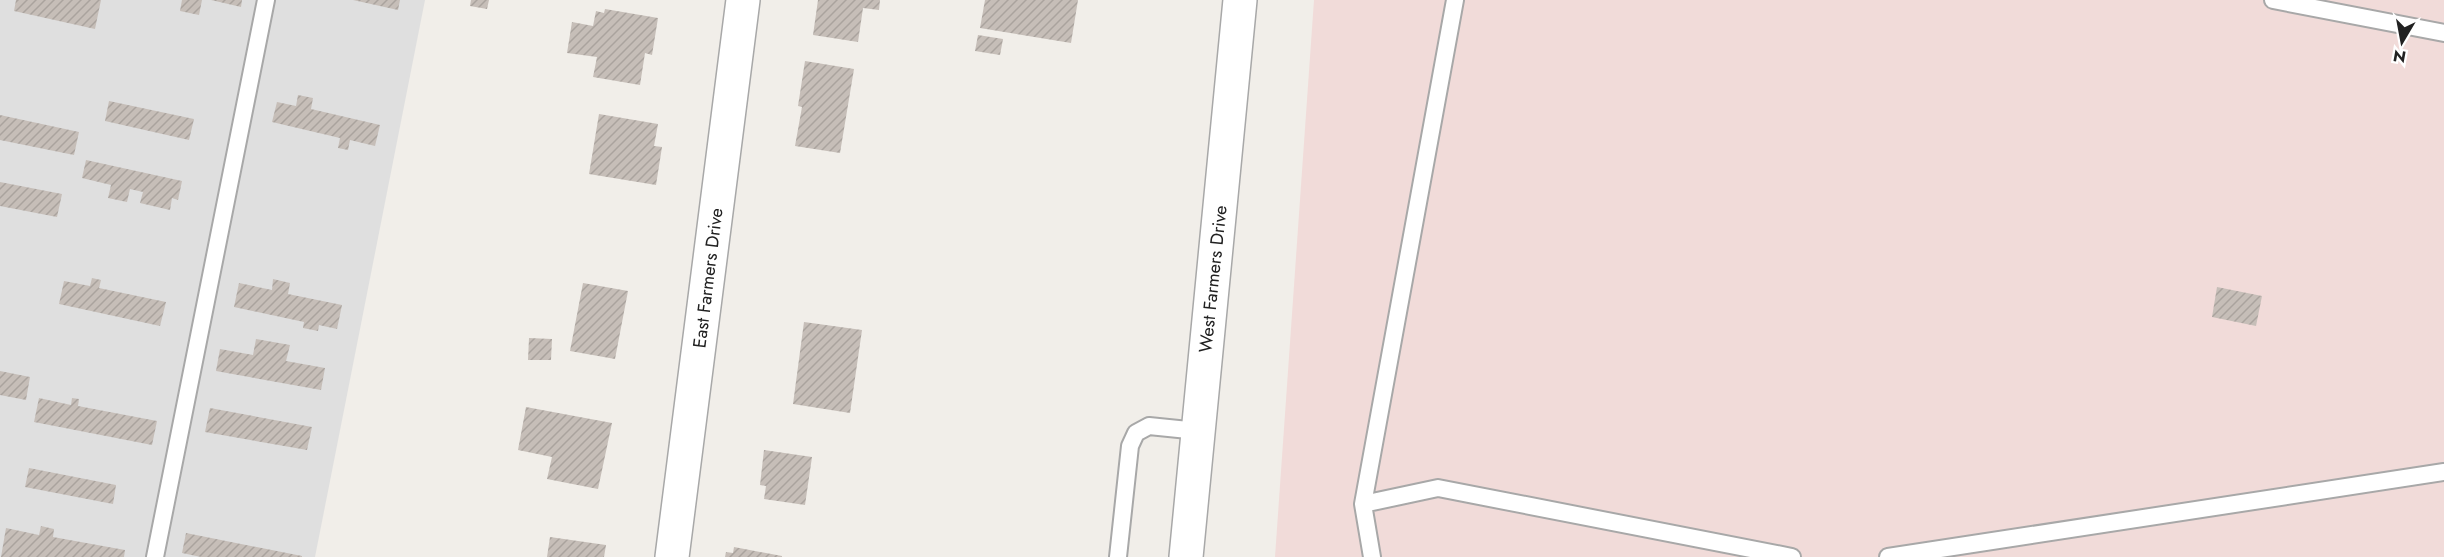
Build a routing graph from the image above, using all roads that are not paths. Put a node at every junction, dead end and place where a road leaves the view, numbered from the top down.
1 (266, 0) edge
2 (743, 0) edge
3 (1240, 0) edge
4 (1455, 0) edge
5 (2273, 0) edge
6 (2444, 33) edge
7 (1198, 431) junction
8 (2444, 472) edge
9 (1363, 504) junction
10 (155, 557) edge
11 (672, 557) edge
12 (1118, 557) edge
13 (1186, 557) edge
14 (1372, 557) edge
15 (1792, 557) edge
16 (1888, 557) edge

1 - 10 lane
2 - 11 street, East Farmers Drive
3 - 7 street, West Farmers Drive
4 - 9 lane
5 - 6 lane
7 - 12 lane
7 - 13 street, West Farmers Drive
8 - 16 lane
9 - 14 lane
9 - 15 lane

